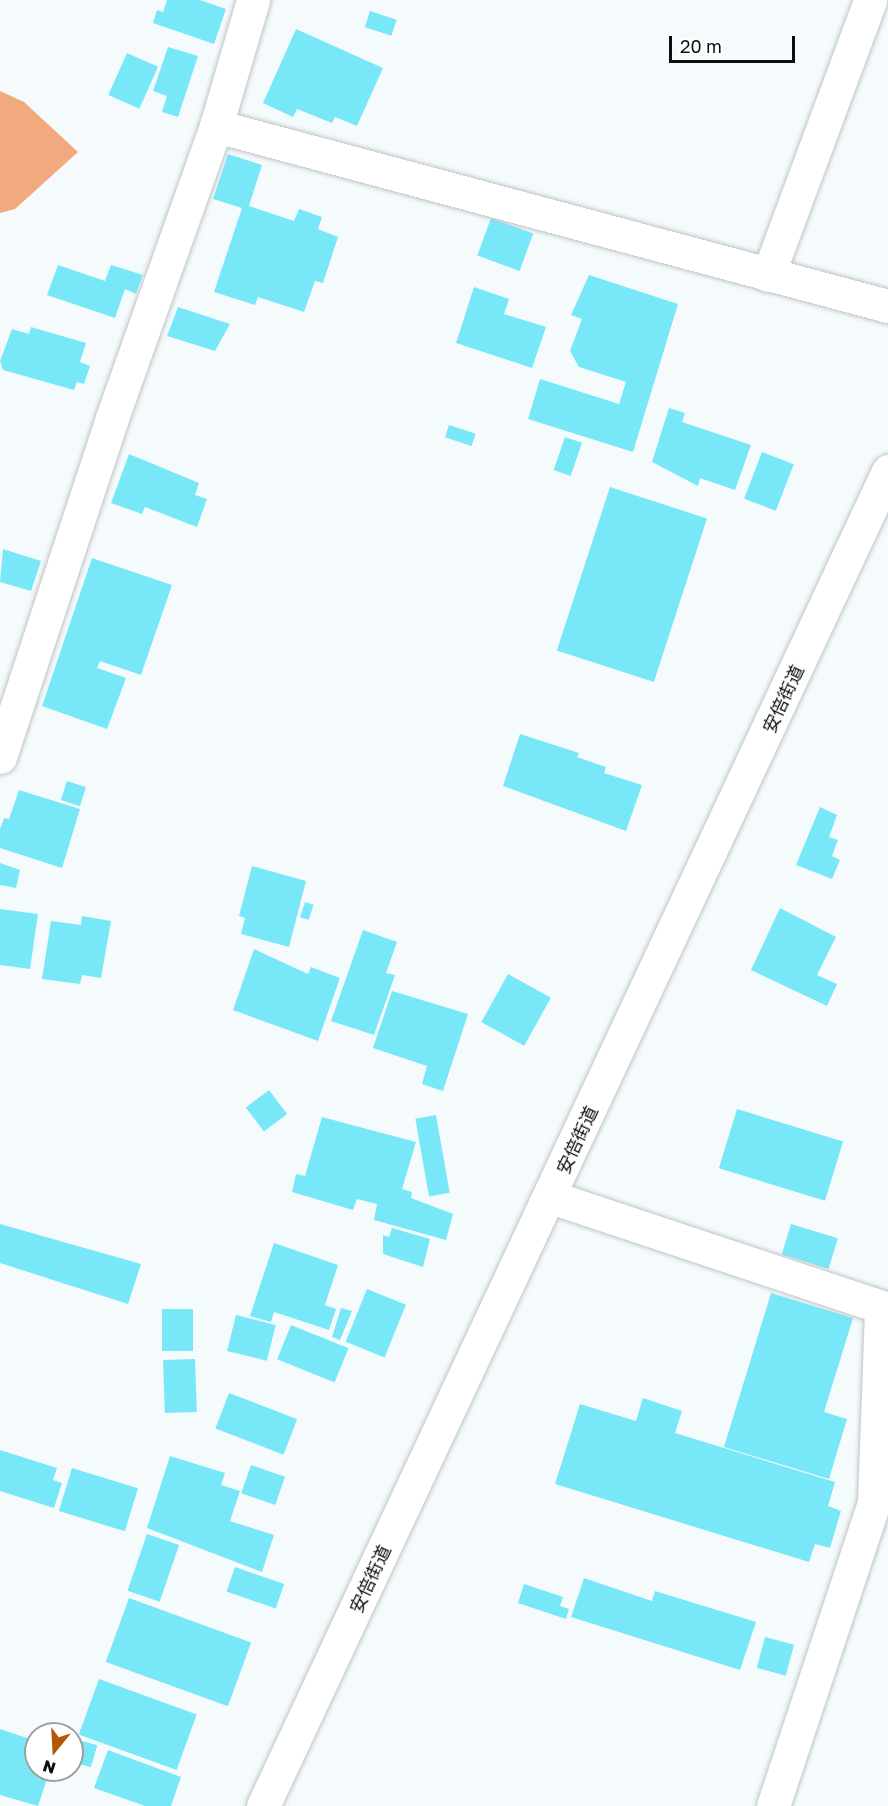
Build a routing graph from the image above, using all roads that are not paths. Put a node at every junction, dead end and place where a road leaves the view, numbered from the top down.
1 (253, 0) edge
2 (870, 0) edge
3 (216, 126) junction
4 (768, 275) junction
5 (888, 306) edge
6 (888, 471) edge
7 (0, 757) edge
8 (550, 1197) junction
9 (885, 1308) edge
10 (263, 1806) edge
11 (773, 1806) edge

1 - 3 street
2 - 4 street
3 - 4 street
3 - 7 street
4 - 5 street
6 - 8 street, 安倍街道
8 - 9 street
8 - 10 street, 安倍街道
9 - 11 street

